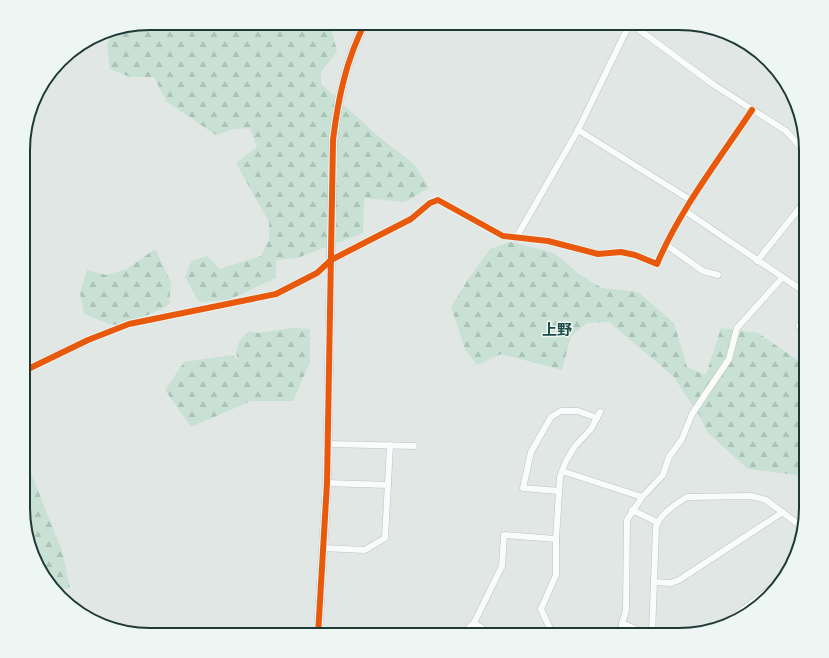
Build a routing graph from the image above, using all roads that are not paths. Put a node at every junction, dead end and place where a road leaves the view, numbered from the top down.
1 (362, 30) edge
2 (627, 30) edge
3 (639, 30) edge
4 (752, 110) junction
5 (578, 130) junction
6 (799, 145) edge
7 (692, 201) junction
8 (799, 209) edge
9 (685, 211) junction
10 (516, 238) junction
11 (665, 244) junction
12 (331, 260) junction
13 (757, 261) junction
14 (718, 275) dead end
15 (782, 278) junction
16 (799, 289) edge
17 (30, 368) edge
18 (328, 444) junction
19 (390, 445) junction
20 (414, 446) dead end
21 (562, 471) junction
22 (328, 483) junction
23 (388, 485) junction
24 (559, 491) junction
25 (642, 497) junction
26 (632, 510) junction
27 (783, 512) junction
28 (657, 522) junction
29 (798, 524) edge
30 (556, 538) junction
31 (324, 548) junction
32 (654, 582) junction
33 (474, 623) junction
34 (622, 623) junction
35 (318, 628) edge
36 (469, 628) edge
37 (482, 628) edge
38 (550, 628) edge
39 (621, 628) edge
40 (633, 628) edge
41 (652, 628) edge

1 - 12 street
2 - 5 street
3 - 4 street
4 - 6 street
4 - 7 street
5 - 7 street
5 - 10 street
7 - 9 street
8 - 13 street
9 - 11 street
9 - 13 street
10 - 11 street
10 - 12 street
11 - 14 street
12 - 17 street
12 - 18 street
13 - 15 street
15 - 16 street
15 - 25 street
18 - 19 street
18 - 22 street
19 - 20 street
19 - 23 street
21 - 24 street
21 - 24 street
21 - 25 street
22 - 23 street
22 - 31 street
23 - 31 street
24 - 30 street
25 - 26 street
26 - 28 street
26 - 34 street
27 - 28 street
27 - 29 street
27 - 32 street
28 - 32 street
30 - 33 street
30 - 38 street
31 - 35 street
32 - 41 street
33 - 36 street
33 - 37 street
34 - 39 street
34 - 40 street

